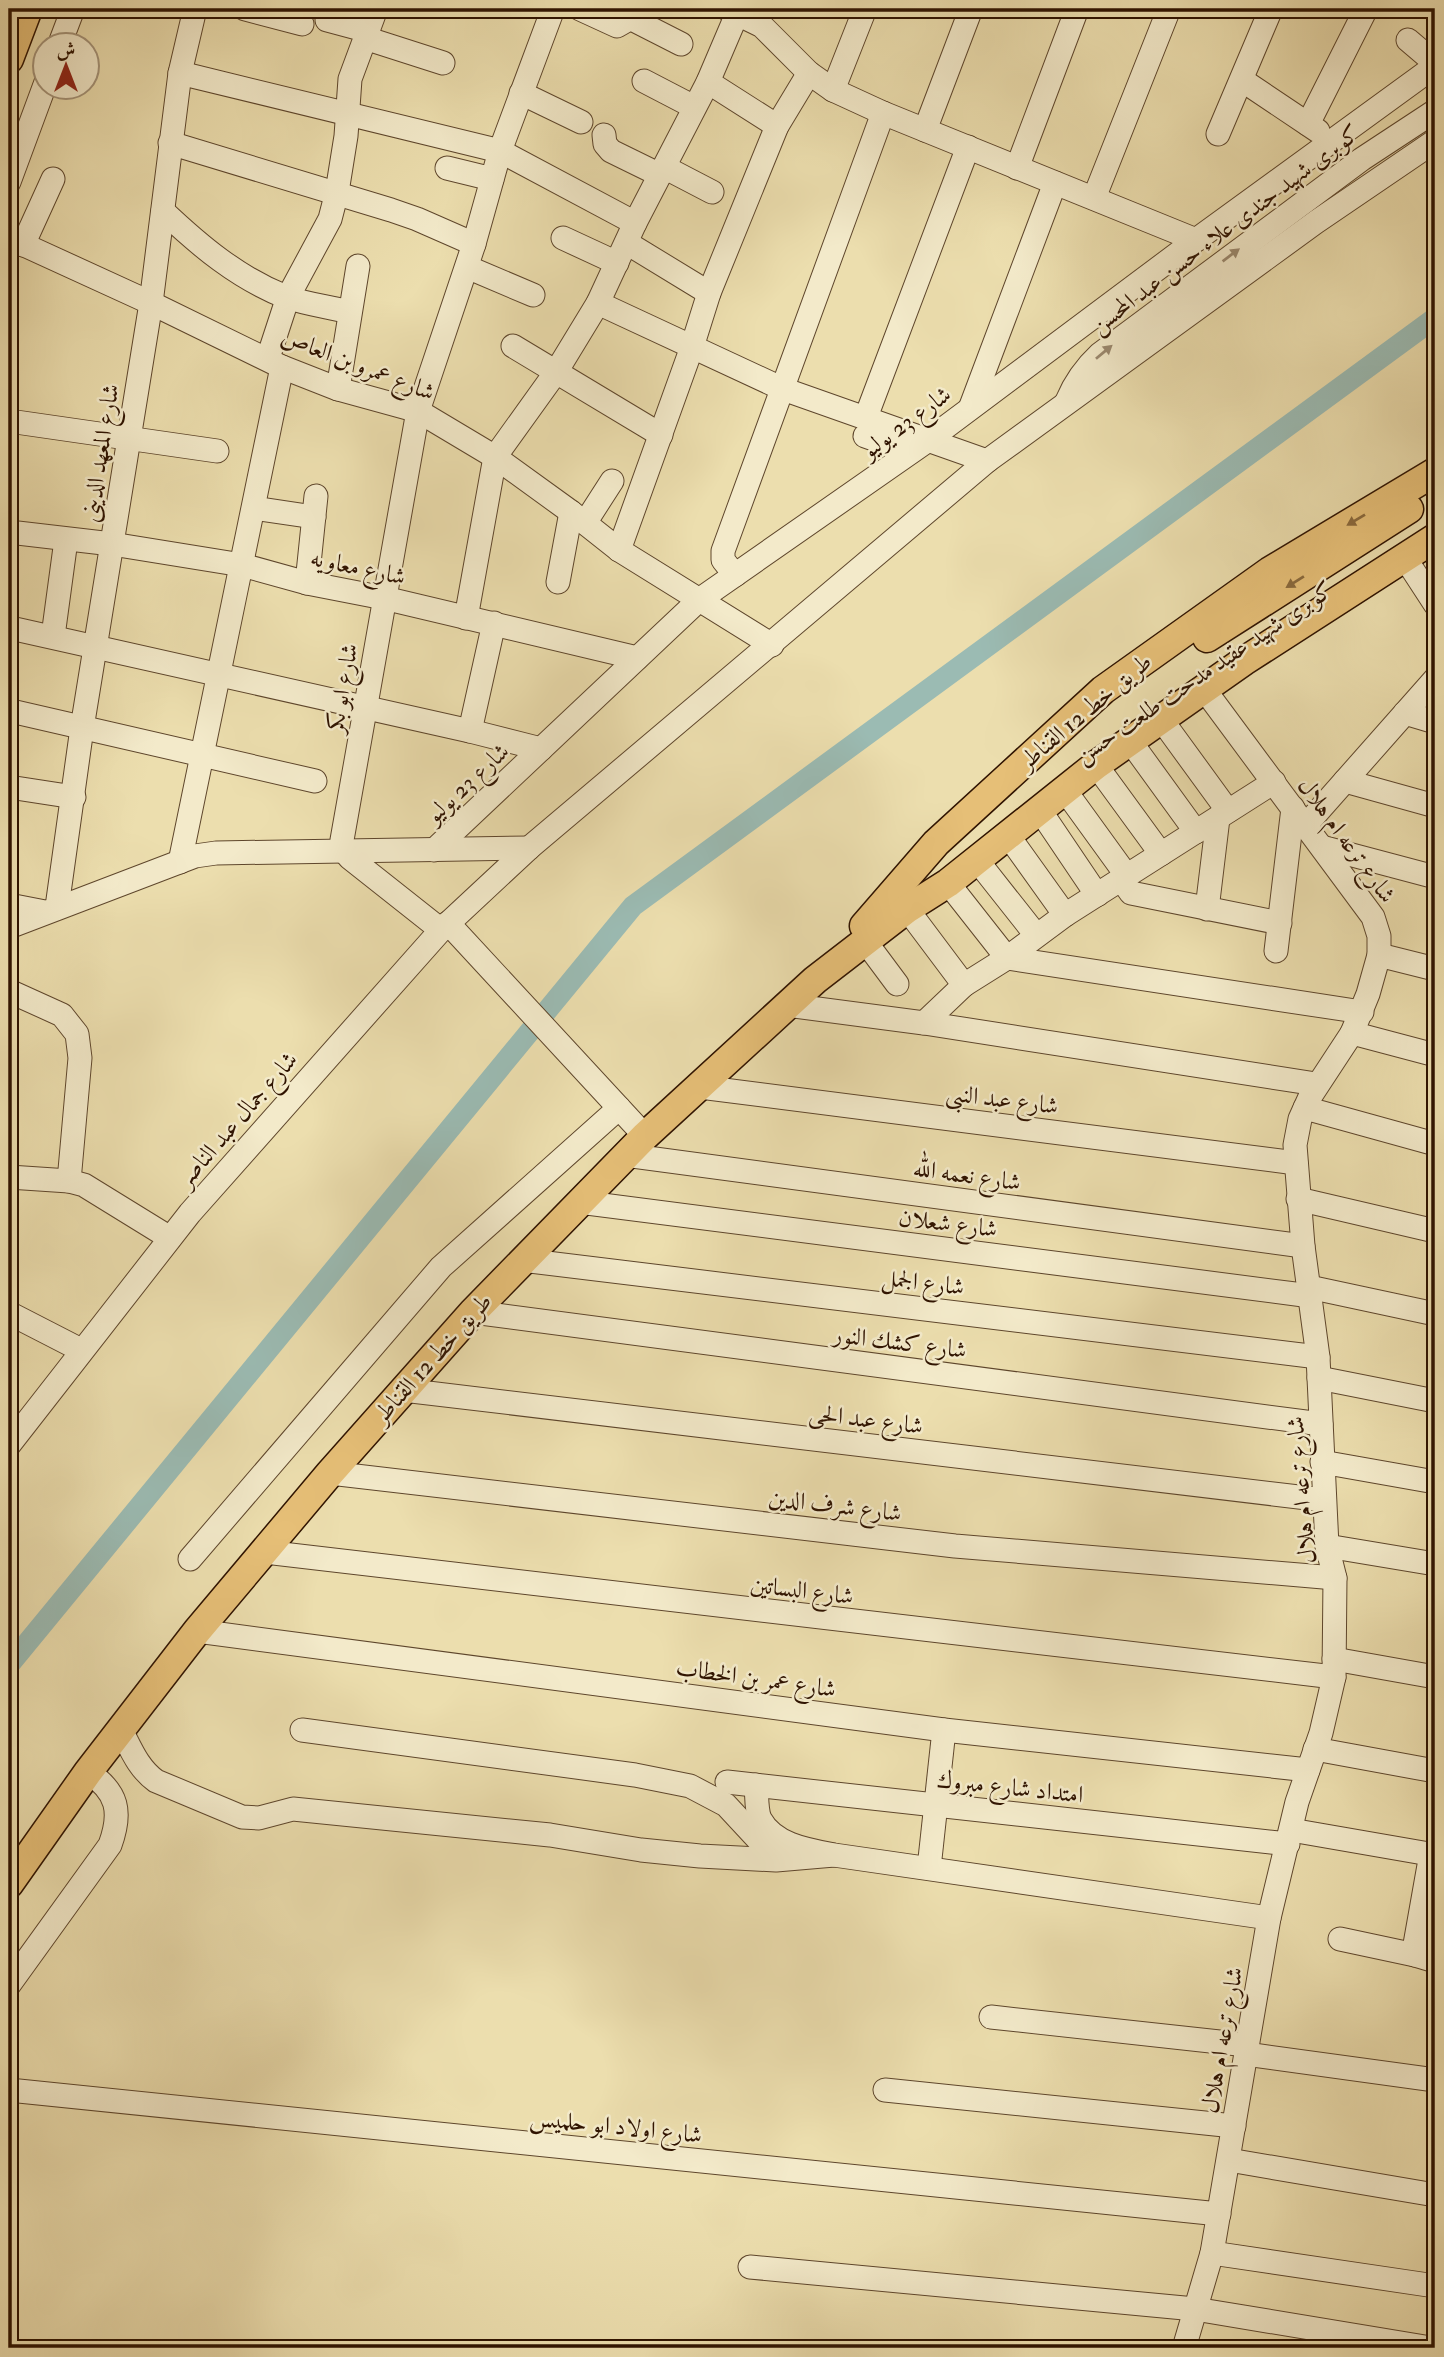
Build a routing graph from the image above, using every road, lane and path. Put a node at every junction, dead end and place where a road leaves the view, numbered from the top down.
1 (28, 9) edge
2 (72, 9) edge
3 (195, 9) edge
4 (245, 9) edge
5 (376, 9) edge
6 (553, 9) edge
7 (580, 9) edge
8 (865, 9) edge
9 (971, 9) edge
10 (1076, 9) edge
11 (1169, 9) edge
12 (1272, 9) edge
13 (1366, 9) edge
14 (732, 11) edge
15 (628, 12) edge
16 (766, 18) edge
17 (327, 20) dead end
18 (302, 24) dead end
19 (64, 32) edge
20 (366, 34) junction
21 (1408, 40) dead end
22 (681, 44) dead end
23 (9, 60) edge
24 (443, 62) dead end
25 (1435, 64) edge
26 (809, 72) junction
27 (180, 73) junction
28 (644, 80) dead end
29 (1242, 80) junction
30 (708, 82) junction
31 (833, 90) junction
32 (521, 93) junction
33 (39, 102) edge
34 (694, 107) junction
35 (1435, 111) edge
36 (883, 113) junction
37 (348, 115) junction
38 (581, 122) dead end
39 (1308, 124) junction
40 (777, 126) junction
41 (925, 130) junction
42 (1218, 134) dead end
43 (604, 135) dead end
44 (1332, 141) junction
45 (1435, 141) edge
46 (170, 143) junction
47 (968, 147) junction
48 (500, 150) junction
49 (447, 168) dead end
50 (1017, 168) junction
51 (662, 171) junction
52 (53, 179) dead end
53 (492, 179) junction
54 (9, 182) edge
55 (1055, 183) junction
56 (337, 192) junction
57 (712, 192) dead end
58 (1094, 198) junction
59 (163, 211) junction
60 (563, 238) dead end
61 (1196, 240) junction
62 (16, 241) edge
63 (626, 243) junction
64 (474, 244) junction
65 (358, 266) dead end
66 (467, 267) junction
67 (709, 293) junction
68 (533, 295) dead end
69 (288, 297) junction
70 (151, 303) junction
71 (598, 303) junction
72 (349, 312) junction
73 (513, 346) dead end
74 (692, 347) junction
75 (275, 363) junction
76 (556, 372) junction
77 (338, 389) junction
78 (783, 389) junction
79 (1065, 406) junction
80 (971, 407) junction
81 (418, 411) junction
82 (9, 421) edge
83 (865, 426) junction
84 (661, 435) junction
85 (131, 438) junction
86 (919, 446) junction
87 (218, 451) dead end
88 (495, 457) junction
89 (987, 461) junction
90 (1435, 472) edge
91 (612, 481) dead end
92 (1435, 493) edge
93 (254, 508) junction
94 (578, 517) junction
95 (1435, 518) edge
96 (9, 532) edge
97 (1435, 538) edge
98 (66, 540) junction
99 (112, 544) junction
100 (619, 550) junction
101 (1405, 558) junction
102 (242, 565) junction
103 (735, 575) junction
104 (558, 582) dead end
105 (307, 583) junction
106 (384, 598) junction
107 (699, 600) junction
108 (1435, 604) edge
109 (466, 618) junction
110 (494, 624) junction
111 (15, 629) dead end
112 (53, 636) junction
113 (772, 645) junction
114 (97, 646) junction
115 (637, 659) junction
116 (219, 675) junction
117 (1435, 679) edge
118 (1190, 687) junction
119 (365, 708) junction
120 (11, 711) dead end
121 (1405, 713) junction
122 (1161, 719) junction
123 (1435, 722) edge
124 (82, 728) junction
125 (470, 731) junction
126 (1130, 741) junction
127 (541, 749) junction
128 (203, 756) junction
129 (1096, 765) junction
130 (315, 781) dead end
131 (1345, 781) junction
132 (1274, 782) junction
133 (9, 787) edge
134 (1064, 789) junction
135 (74, 797) junction
136 (1435, 806) edge
137 (1039, 809) junction
138 (1223, 815) junction
139 (1299, 816) junction
140 (1196, 832) junction
141 (1007, 834) junction
142 (1322, 847) junction
143 (529, 848) junction
144 (343, 850) junction
145 (434, 850) junction
146 (1161, 854) junction
147 (976, 859) junction
148 (180, 862) junction
149 (1124, 877) junction
150 (1435, 877) edge
151 (948, 883) junction
152 (1097, 895) junction
153 (9, 905) edge
154 (51, 909) junction
155 (1207, 909) junction
156 (892, 914) junction
157 (1065, 915) junction
158 (1280, 923) junction
159 (445, 926) junction
160 (9, 927) edge
161 (1036, 935) junction
162 (865, 941) junction
163 (1276, 951) dead end
164 (1379, 955) junction
165 (1007, 958) junction
166 (1435, 969) edge
167 (815, 980) junction
168 (897, 984) dead end
169 (964, 985) junction
170 (9, 991) edge
171 (787, 1005) junction
172 (1362, 1012) junction
173 (924, 1023) junction
174 (1352, 1033) junction
175 (1435, 1055) edge
176 (1316, 1084) junction
177 (700, 1087) junction
178 (619, 1108) junction
179 (1305, 1108) junction
180 (645, 1136) junction
181 (1435, 1144) edge
182 (625, 1156) junction
183 (1296, 1163) junction
184 (9, 1177) edge
185 (69, 1181) junction
186 (1298, 1199) junction
187 (579, 1202) junction
188 (1435, 1231) edge
189 (170, 1238) junction
190 (1303, 1246) junction
191 (523, 1259) junction
192 (1310, 1292) junction
193 (473, 1312) junction
194 (9, 1313) edge
195 (1435, 1314) edge
196 (81, 1350) junction
197 (1318, 1368) junction
198 (402, 1390) junction
199 (1435, 1401) edge
200 (1321, 1424) junction
201 (9, 1445) edge
202 (1322, 1462) junction
203 (330, 1474) junction
204 (1435, 1482) edge
205 (1324, 1500) junction
206 (1327, 1546) junction
207 (265, 1552) junction
208 (190, 1559) dead end
209 (1435, 1564) edge
210 (1335, 1578) junction
211 (197, 1631) junction
212 (1334, 1668) junction
213 (1435, 1677) edge
214 (121, 1730) junction
215 (302, 1730) dead end
216 (944, 1730) junction
217 (1312, 1760) junction
218 (1435, 1771) edge
219 (88, 1772) junction
220 (727, 1782) dead end
221 (756, 1785) junction
222 (937, 1805) junction
223 (1289, 1837) junction
224 (1433, 1854) edge
225 (834, 1856) junction
226 (776, 1860) junction
227 (929, 1868) junction
228 (9, 1884) edge
229 (1269, 1918) junction
230 (1340, 1939) dead end
231 (1425, 1958) edge
232 (9, 1985) edge
233 (991, 2017) dead end
234 (1247, 2049) junction
235 (1435, 2080) edge
236 (9, 2090) edge
237 (885, 2090) dead end
238 (1234, 2126) junction
239 (1229, 2160) junction
240 (1435, 2195) edge
241 (1219, 2214) junction
242 (1212, 2252) junction
243 (750, 2267) dead end
244 (1435, 2286) edge
245 (1195, 2309) junction
246 (1184, 2348) edge
247 (1431, 2348) edge

1 - 23 main road
2 - 19 street
3 - 27 street, شارع المعهد الدينى
4 - 18 street
5 - 20 street
6 - 32 street, شارع ابو بكر
7 - 15 street
8 - 31 street
9 - 41 street
10 - 50 street
11 - 58 street
12 - 29 street
13 - 39 street
14 - 16 street
14 - 30 street
15 - 22 street
16 - 26 street
17 - 20 street
20 - 24 street
20 - 37 street
21 - 25 street
25 - 44 street, شارع 23 يوليو
26 - 31 street
26 - 40 street
27 - 37 street
27 - 46 street, شارع المعهد الدينى
28 - 34 street
29 - 39 street
29 - 42 street
30 - 34 street
30 - 40 street
31 - 36 street
32 - 38 street
32 - 48 street, شارع ابو بكر
33 - 54 street
34 - 51 street
79 -> 35 street, كوبرى شهيد جندى علاء حسن عبد المحسن
36 - 41 street
36 - 78 street
37 - 48 street
37 - 56 street
39 - 44 street
40 - 67 street
41 - 47 street
43 - 51 street
44 - 61 street, شارع 23 يوليو
45 - 79 street
46 - 56 street
46 - 59 street, شارع المعهد الدينى
47 - 50 street
47 - 83 street
48 - 53 street, شارع ابو بكر
48 - 63 street
49 - 53 street
50 - 55 street
51 - 57 street
51 - 63 street
52 - 62 street
53 - 64 street, شارع ابو بكر
55 - 58 street
55 - 80 street
56 - 64 street
56 - 69 street
58 - 61 street
59 - 69 street
59 - 70 street, شارع المعهد الدينى
60 - 63 street
61 - 80 street, شارع 23 يوليو
62 - 70 street, شارع عمرو بن العاص
63 - 67 street
63 - 71 street
64 - 66 street, شارع ابو بكر
65 - 72 street
66 - 68 street
66 - 81 street, شارع ابو بكر
67 - 74 street
69 - 72 street
69 - 75 street
70 - 75 street, شارع عمرو بن العاص
70 - 85 street, شارع المعهد الدينى
71 - 74 street
71 - 76 street
72 - 77 street
73 - 76 street
74 - 78 street
74 - 84 street
75 - 77 street, شارع عمرو بن العاص
75 - 93 street
76 - 84 street
76 - 88 street
77 - 81 street, شارع عمرو بن العاص
78 - 83 street
78 - 103 street
79 - 89 street
80 - 86 street, شارع 23 يوليو
81 - 88 street, شارع عمرو بن العاص
81 - 106 street, شارع ابو بكر
82 - 85 street
83 - 86 street
84 - 100 street
85 - 87 street
85 - 99 street, شارع المعهد الدينى
86 - 89 street
86 - 103 street, شارع 23 يوليو
88 - 94 street, شارع عمرو بن العاص
88 - 109 street
89 - 113 street
90 -> 156 main road, طريق خط 12 القناطر
91 - 94 street
92 -> 156 main road, كوبرى شهيد عقيد مدحت طلعت حسن
93 - 102 street
93 - 105 street
94 - 100 street, شارع عمرو بن العاص
94 - 104 street
95 - 118 main road, كوبرى شهيد عقيد مدحت طلعت حسن
96 - 98 street, شارع معاويه
97 - 101 main road, طريق خط 12 القناطر
98 - 99 street, شارع معاويه
98 - 112 street
99 - 102 street, شارع معاويه
99 - 114 street, شارع المعهد الدينى
100 - 107 street, شارع عمرو بن العاص
101 - 108 street
101 - 118 main road, طريق خط 12 القناطر
102 - 105 street, شارع معاويه
102 - 116 street
103 - 107 street, شارع 23 يوليو
105 - 106 street, شارع معاويه
106 - 109 street, شارع معاويه
106 - 119 street, شارع ابو بكر
107 - 113 street, شارع عمرو بن العاص
107 - 115 street, شارع 23 يوليو
109 - 110 street, شارع معاويه
110 - 115 street, شارع معاويه
110 - 125 street
111 - 112 street
112 - 114 street
113 - 143 street
114 - 116 street
114 - 124 street, شارع المعهد الدينى
115 - 127 street, شارع 23 يوليو
116 - 119 street
116 - 128 street
117 - 121 street
118 - 122 main road, طريق خط 12 القناطر
118 - 132 street, شارع ترعه ام هلال
118 - 156 main road, كوبرى شهيد عقيد مدحت طلعت حسن
119 - 125 street
119 - 144 street, شارع ابو بكر
120 - 124 street
121 - 123 street
121 - 131 street
122 - 126 main road, طريق خط 12 القناطر
122 - 138 street
124 - 128 street
124 - 135 street, شارع المعهد الدينى
125 - 127 street
126 - 129 main road, طريق خط 12 القناطر
126 - 140 street
127 - 145 street, شارع 23 يوليو
128 - 130 street
128 - 148 street
129 - 134 main road, طريق خط 12 القناطر
129 - 146 street
131 - 136 street
131 - 139 street
132 - 138 street
132 - 139 street, شارع ترعه ام هلال
133 - 135 street
134 - 137 main road, طريق خط 12 القناطر
134 - 149 street
135 - 154 street, شارع المعهد الدينى
137 - 141 main road, طريق خط 12 القناطر
137 - 152 street
138 - 140 street
138 - 155 street
139 - 142 street, شارع ترعه ام هلال
139 - 158 street
140 - 146 street
141 - 147 main road, طريق خط 12 القناطر
141 - 157 street
142 - 150 street
142 - 164 street, شارع ترعه ام هلال
143 - 145 street
143 - 159 street, شارع جمال عبد الناصر
144 - 145 street
144 - 148 street
144 - 159 street
146 - 149 street
147 - 151 main road, طريق خط 12 القناطر
147 - 161 street
148 - 154 street
149 - 152 street
149 - 155 street
151 - 156 main road, طريق خط 12 القناطر
151 - 165 street
152 - 157 street
153 - 154 street
154 - 160 street
155 - 158 street
156 - 162 main road, طريق خط 12 القناطر
156 - 167 main road, طريق خط 12 القناطر
156 - 169 street
157 - 161 street
158 - 163 street
159 - 178 street
159 - 189 street, شارع جمال عبد الناصر
161 - 165 street
162 - 167 main road, طريق خط 12 القناطر
162 - 168 street
164 - 166 street
164 - 172 street, شارع ترعه ام هلال
165 - 169 street
165 - 172 street
167 - 171 main road, طريق خط 12 القناطر
169 - 173 street
170 - 185 street
171 - 173 street
171 - 177 main road, طريق خط 12 القناطر
172 - 174 street, شارع ترعه ام هلال
173 - 176 street
174 - 175 street
174 - 176 street, شارع ترعه ام هلال
176 - 179 street, شارع ترعه ام هلال
177 - 180 main road, طريق خط 12 القناطر
177 - 183 street, شارع عبد النبى
178 - 180 street
178 - 208 street
179 - 181 street
179 - 183 street, شارع ترعه ام هلال
180 - 182 main road, طريق خط 12 القناطر
182 - 187 main road, طريق خط 12 القناطر
182 - 190 street, شارع نعمه الله
183 - 186 street, شارع ترعه ام هلال
184 - 185 street
185 - 189 street
186 - 188 street
186 - 190 street, شارع ترعه ام هلال
187 - 191 main road, طريق خط 12 القناطر
187 - 192 street, شارع شعلان
189 - 196 street, شارع جمال عبد الناصر
190 - 192 street, شارع ترعه ام هلال
191 - 193 main road, طريق خط 12 القناطر
191 - 197 street, شارع الجمل
192 - 195 street, شارع شعلان
192 - 197 street, شارع ترعه ام هلال
193 - 198 main road, طريق خط 12 القناطر
193 - 200 street, شارع كشك النور
194 - 196 street
196 - 201 street, شارع جمال عبد الناصر
197 - 199 street, شارع الجمل
197 - 200 street, شارع ترعه ام هلال
198 - 203 main road, طريق خط 12 القناطر
198 - 205 street, شارع عبد الحى
200 - 202 street, شارع ترعه ام هلال
202 - 204 street
202 - 205 street, شارع ترعه ام هلال
203 - 207 main road, طريق خط 12 القناطر
203 - 210 street, شارع شرف الدين
205 - 206 street, شارع ترعه ام هلال
206 - 209 street
206 - 210 street, شارع ترعه ام هلال
207 - 211 main road, طريق خط 12 القناطر
207 - 212 street, شارع البساتين
210 - 212 street, شارع ترعه ام هلال
211 - 214 main road, طريق خط 12 القناطر
211 - 216 street, شارع عمر بن الخطاب
212 - 213 street, شارع البساتين
212 - 217 street, شارع ترعه ام هلال
214 - 219 main road, طريق خط 12 القناطر
214 - 226 street
215 - 226 street
216 - 217 street, شارع عمر بن الخطاب
216 - 222 street
217 - 218 street, شارع عمر بن الخطاب
217 - 223 street, شارع ترعه ام هلال
219 - 228 main road, طريق خط 12 القناطر
219 - 232 street
220 - 221 street, امتداد شارع مبروك
221 - 222 street, امتداد شارع مبروك
221 - 225 street
222 - 223 street, امتداد شارع مبروك
222 - 227 street
223 - 224 street, امتداد شارع مبروك
223 - 229 street, شارع ترعه ام هلال
224 - 231 street
225 - 226 street
225 - 227 street
227 - 229 street
229 - 234 street, شارع ترعه ام هلال
230 - 231 street
233 - 234 street
234 - 235 street
234 - 238 street, شارع ترعه ام هلال
236 - 241 street, شارع اولاد ابو حلميس
237 - 238 street
238 - 239 street, شارع ترعه ام هلال
239 - 240 street
239 - 241 street, شارع ترعه ام هلال
241 - 242 street, شارع ترعه ام هلال
242 - 244 street
242 - 245 street, شارع ترعه ام هلال
243 - 245 street
245 - 246 street, شارع ترعه ام هلال
245 - 247 street

